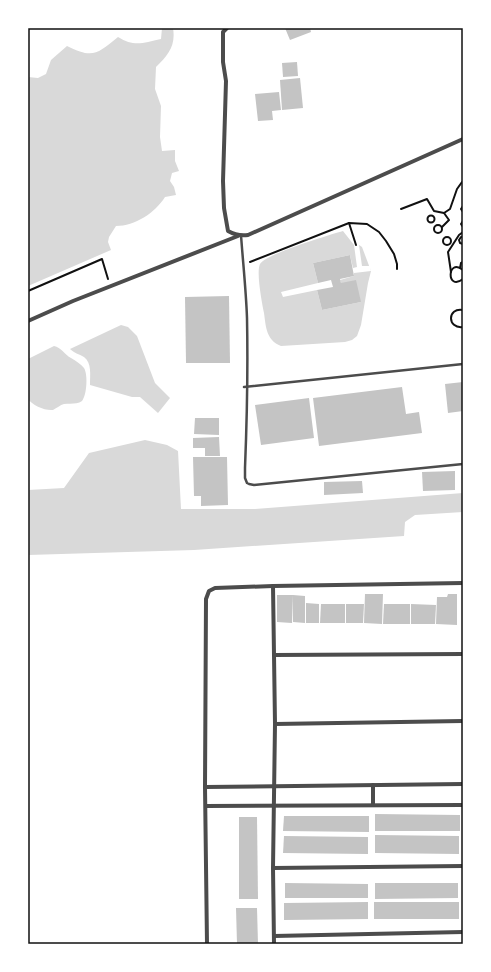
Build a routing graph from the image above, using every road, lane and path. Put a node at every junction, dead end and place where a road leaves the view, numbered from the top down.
1 (227, 28) edge
2 (463, 139) edge
3 (463, 182) edge
4 (463, 206) edge
5 (401, 209) dead end
6 (434, 211) junction
7 (463, 212) edge
8 (444, 213) junction
9 (433, 216) dead end
10 (463, 221) edge
11 (349, 223) junction
12 (442, 227) junction
13 (463, 227) edge
14 (463, 232) edge
15 (240, 235) junction
16 (460, 237) edge
17 (451, 244) junction
18 (463, 244) edge
19 (356, 245) dead end
20 (463, 262) edge
21 (244, 265) junction
22 (397, 268) dead end
23 (460, 268) junction
24 (463, 270) edge
25 (451, 272) junction
26 (463, 279) edge
27 (111, 286) junction
28 (28, 291) edge
29 (463, 310) edge
30 (28, 321) edge
31 (463, 326) edge
32 (463, 364) edge
33 (246, 386) junction
34 (463, 464) edge
35 (463, 583) edge
36 (273, 586) junction
37 (463, 654) edge
38 (274, 655) junction
39 (463, 721) edge
40 (275, 724) junction
41 (463, 784) edge
42 (373, 785) junction
43 (274, 786) junction
44 (205, 787) junction
45 (463, 805) edge
46 (206, 806) junction
47 (273, 806) junction
48 (373, 806) junction
49 (463, 866) edge
50 (273, 868) junction
51 (463, 932) edge
52 (274, 936) junction
53 (207, 944) edge
54 (274, 944) edge

1 - 15 street
2 - 15 street
3 - 8 path
4 - 7 path
5 - 6 path
6 - 8 path
6 - 9 path
8 - 12 path
10 - 13 path
11 - 19 path
11 - 21 path
11 - 22 path
12 - 12 path
14 - 16 path
15 - 21 lane
15 - 27 street
16 - 17 path
16 - 18 path
17 - 17 path
17 - 25 path
20 - 23 path
21 - 33 lane
23 - 24 path
23 - 25 path
25 - 26 path
27 - 28 path
27 - 30 street
29 - 31 path
32 - 33 lane
33 - 34 lane
35 - 36 street
36 - 38 street
36 - 44 street
37 - 38 street
38 - 40 street
39 - 40 street
40 - 43 street
41 - 42 street
42 - 43 street
42 - 48 street
43 - 44 street
43 - 47 street
44 - 46 street
45 - 48 street
46 - 47 street
46 - 53 street
47 - 48 street
47 - 50 street
49 - 50 street
50 - 52 street
51 - 52 street
52 - 54 street

